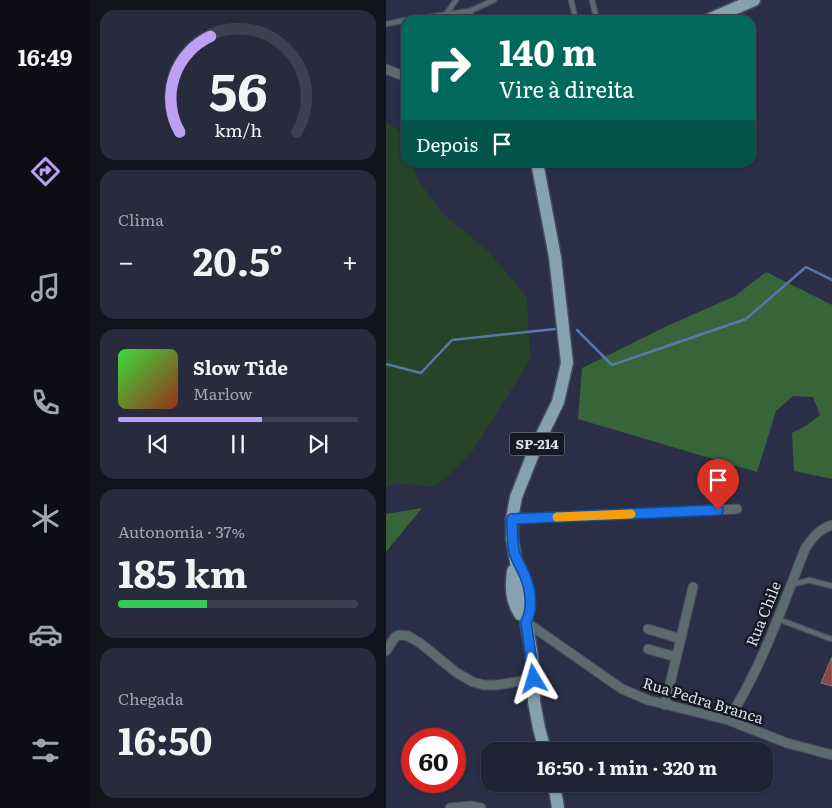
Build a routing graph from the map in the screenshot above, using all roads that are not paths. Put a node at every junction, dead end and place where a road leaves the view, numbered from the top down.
1 (456, 0) edge
2 (494, 0) edge
3 (571, 0) edge
4 (592, 0) edge
5 (754, 0) edge
6 (470, 11) junction
7 (445, 14) junction
8 (439, 15) edge
9 (471, 15) edge
10 (575, 15) edge
11 (596, 15) edge
12 (720, 15) edge
13 (401, 21) edge
14 (386, 24) edge
15 (386, 69) edge
16 (401, 75) edge
17 (536, 167) edge
18 (737, 509) dead end
19 (512, 519) junction
20 (832, 525) edge
21 (790, 586) junction
22 (832, 586) edge
23 (693, 587) dead end
24 (777, 619) junction
25 (526, 622) junction
26 (648, 629) dead end
27 (680, 639) junction
28 (831, 639) edge
29 (648, 648) dead end
30 (386, 651) edge
31 (676, 657) junction
32 (534, 679) junction
33 (665, 704) junction
34 (728, 720) junction
35 (543, 742) edge
36 (832, 756) edge
37 (555, 792) edge
38 (450, 808) edge
39 (481, 808) edge
40 (558, 808) edge

1 - 7 lane
2 - 6 lane
3 - 10 lane
4 - 11 lane
5 - 12 main road
6 - 7 lane
6 - 9 lane
7 - 8 lane
13 - 14 lane
15 - 16 street
17 - 19 main road, SP-214
18 - 19 street
19 - 25 main road, SP-214
20 - 21 street, Rua Chile
21 - 22 lane
21 - 24 street, Rua Chile
23 - 27 street
24 - 28 lane
24 - 34 street, Rua Chile
25 - 32 main road
25 - 33 street, Rua Pedra Branca
26 - 27 street
27 - 31 street
29 - 31 street
30 - 32 street
31 - 33 street
32 - 35 main road
33 - 34 street, Rua Pedra Branca
34 - 36 street, Rua Pedra Branca
37 - 40 main road
38 - 39 street

